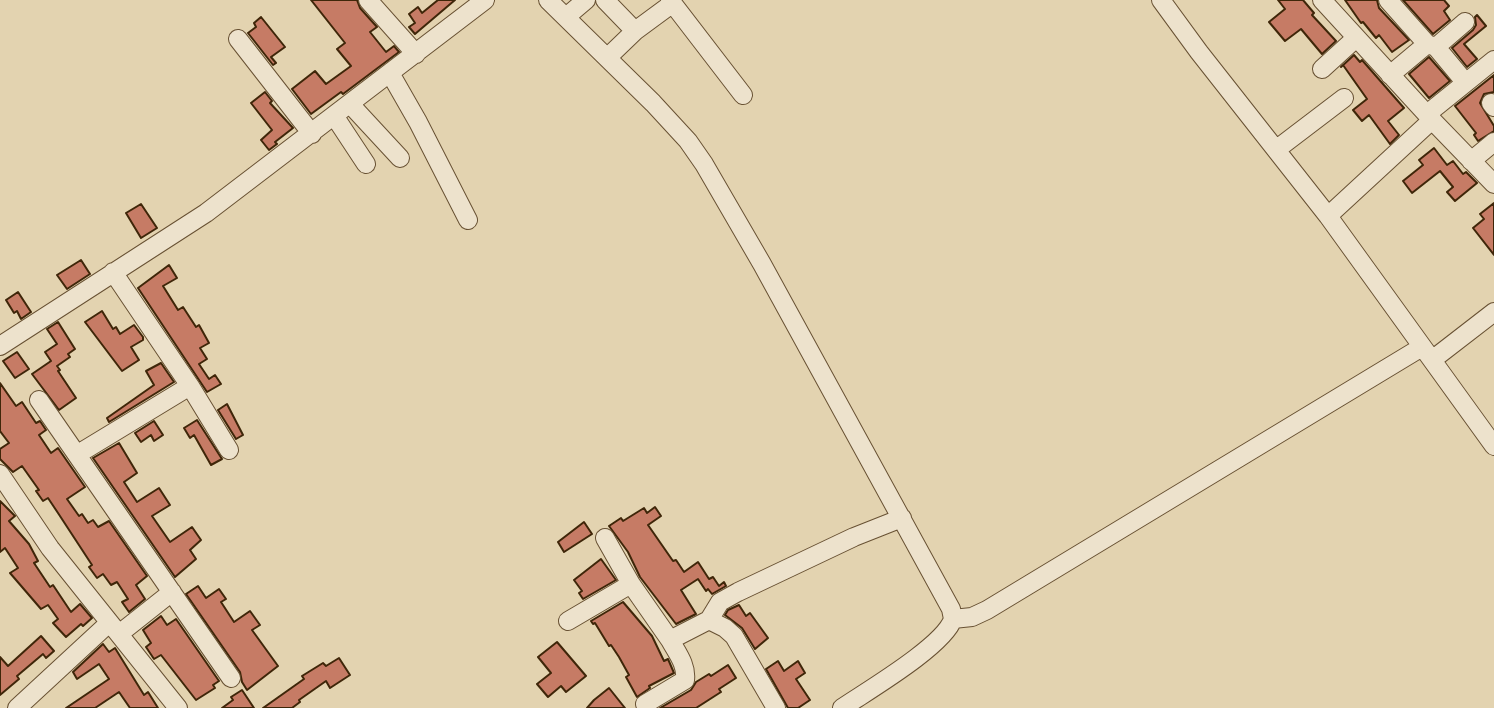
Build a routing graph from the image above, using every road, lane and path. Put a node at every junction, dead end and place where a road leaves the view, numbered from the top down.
1 (369, 0) edge
2 (485, 0) edge
3 (548, 0) edge
4 (586, 0) edge
5 (605, 0) edge
6 (1161, 0) edge
7 (1322, 0) edge
8 (1388, 0) edge
9 (672, 2) edge
10 (566, 17) junction
11 (1465, 22) dead end
12 (635, 31) junction
13 (1356, 38) junction
14 (238, 39) dead end
15 (1432, 45) junction
16 (416, 54) junction
17 (608, 57) junction
18 (1494, 60) edge
19 (1322, 69) dead end
20 (390, 73) junction
21 (1390, 75) junction
22 (1465, 82) junction
23 (743, 95) dead end
24 (1343, 98) dead end
25 (350, 104) junction
26 (335, 117) junction
27 (1429, 117) junction
28 (312, 134) junction
29 (1494, 142) edge
30 (1277, 149) junction
31 (401, 158) dead end
32 (1471, 161) junction
33 (366, 164) dead end
34 (1494, 184) edge
35 (1328, 216) junction
36 (468, 220) dead end
37 (113, 272) junction
38 (1494, 312) edge
39 (0, 346) edge
40 (1427, 353) junction
41 (190, 386) junction
42 (39, 400) dead end
43 (1494, 446) edge
44 (229, 450) dead end
45 (78, 454) junction
46 (1, 479) edge
47 (902, 518) junction
48 (605, 538) dead end
49 (631, 584) junction
50 (172, 592) junction
51 (953, 619) junction
52 (709, 620) junction
53 (568, 621) dead end
54 (114, 628) junction
55 (670, 640) junction
56 (231, 678) dead end
57 (645, 704) dead end
58 (18, 708) edge
59 (178, 708) edge
60 (776, 708) edge
61 (842, 708) edge

1 - 16 street
2 - 16 street
3 - 10 street
4 - 10 street
5 - 12 street
6 - 30 street
7 - 13 street
8 - 15 street
9 - 12 street
9 - 23 street
10 - 17 street
11 - 15 street
12 - 17 street
13 - 19 street
13 - 21 street
14 - 28 street
15 - 21 street
15 - 22 street
16 - 20 street
17 - 47 street
18 - 22 street
20 - 25 street
20 - 36 street
21 - 27 street
22 - 27 street
24 - 30 street
25 - 26 street
25 - 31 street
26 - 28 street
26 - 33 street
27 - 32 street
27 - 35 street
28 - 37 street
29 - 32 street
30 - 35 street
32 - 34 street
35 - 40 street
37 - 39 street
37 - 41 street
38 - 40 street
40 - 43 street
40 - 51 street
41 - 44 street
41 - 45 street
42 - 45 street
45 - 50 street
46 - 54 street
47 - 51 street
47 - 52 street
48 - 49 street
49 - 53 street
49 - 55 street
50 - 54 street
50 - 56 street
51 - 61 street
52 - 55 street
52 - 60 street
54 - 58 street
54 - 59 street
55 - 57 street

